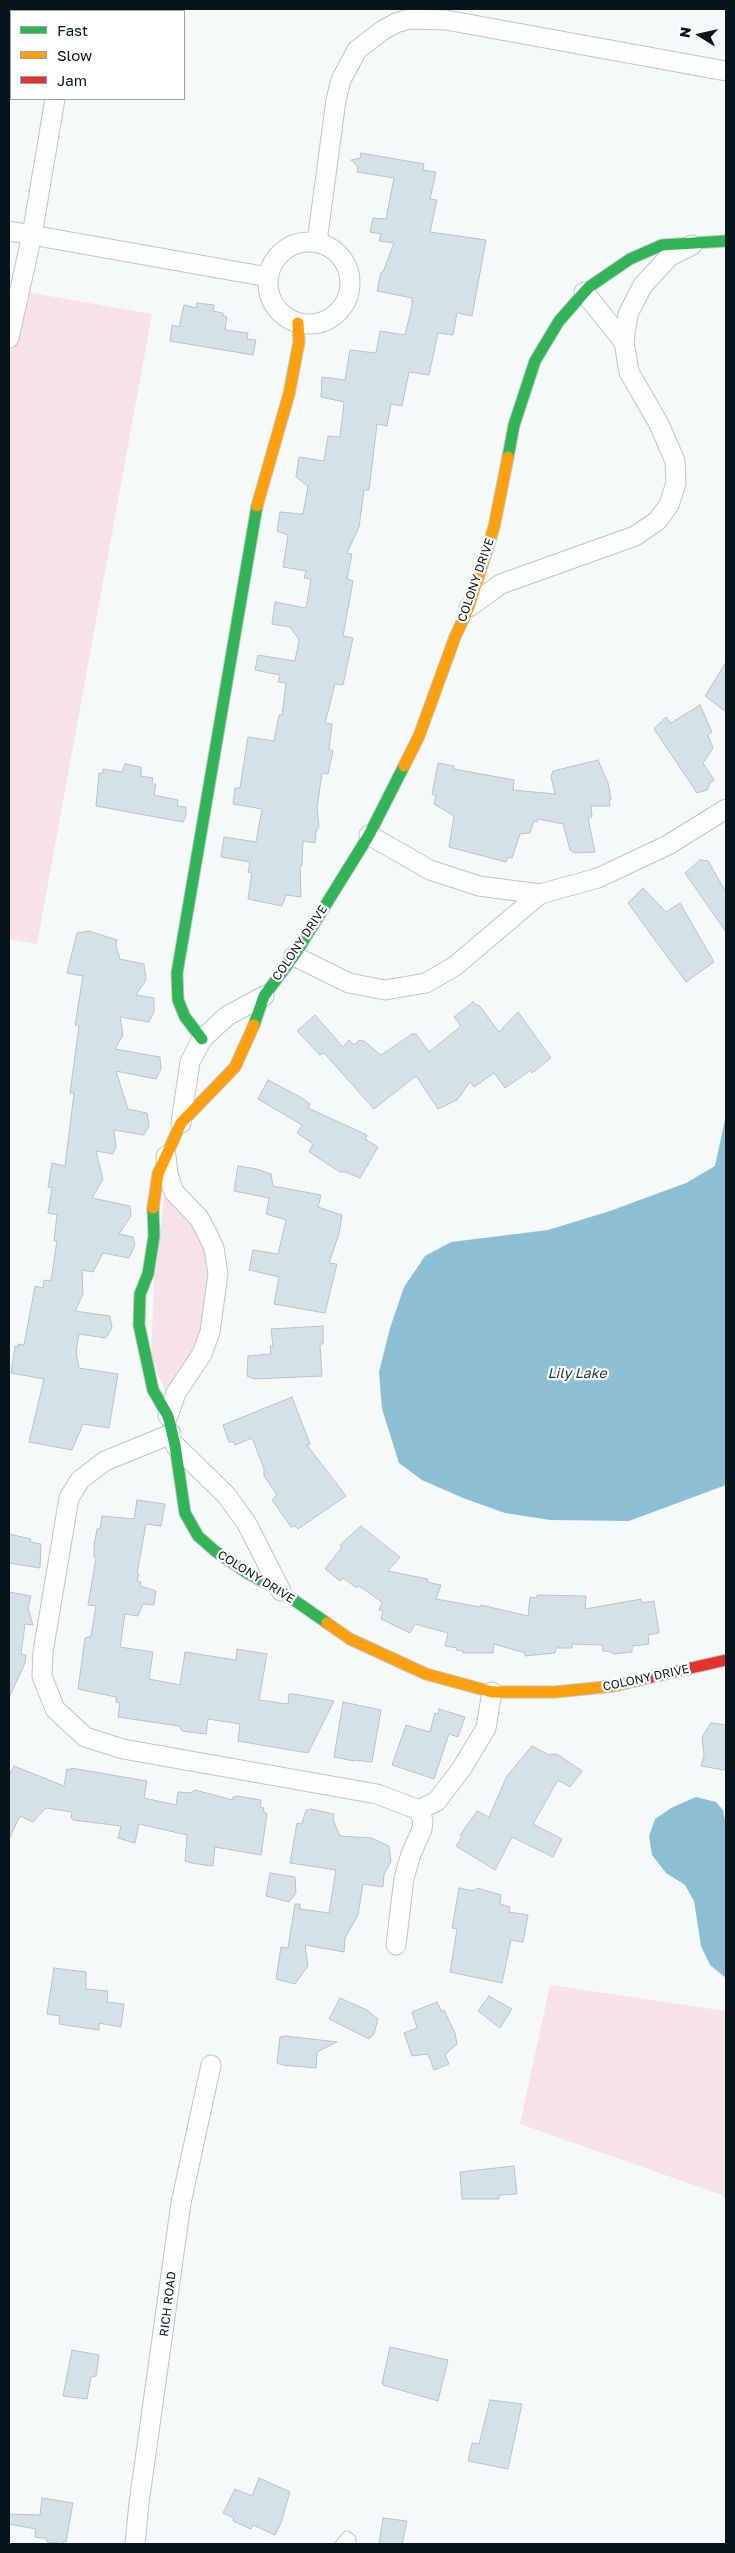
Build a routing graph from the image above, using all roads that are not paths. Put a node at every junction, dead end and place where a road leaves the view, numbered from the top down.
1 (726, 70) edge
2 (55, 100) edge
3 (9, 231) edge
4 (32, 235) junction
5 (700, 241) junction
6 (726, 241) edge
7 (318, 242) junction
8 (268, 277) junction
9 (584, 292) junction
10 (298, 323) junction
11 (9, 338) edge
12 (624, 342) junction
13 (470, 607) junction
14 (726, 809) edge
15 (368, 835) junction
16 (540, 894) junction
17 (294, 956) junction
18 (264, 996) junction
19 (202, 1040) junction
20 (181, 1123) junction
21 (166, 1153) junction
22 (172, 1432) junction
23 (281, 1591) junction
24 (726, 1660) edge
25 (492, 1692) junction
26 (419, 1810) junction
27 (396, 1945) dead end
28 (211, 2065) dead end
29 (135, 2544) edge
30 (340, 2544) edge
31 (350, 2544) edge

1 - 7 street
2 - 4 street
3 - 4 street
4 - 8 street
4 - 11 street
5 - 6 street, COLONY DRIVE
5 - 9 street, COLONY DRIVE
5 - 12 street
7 - 8 street
7 - 10 street
8 - 10 street
9 - 12 street
9 - 13 street, COLONY DRIVE
10 - 19 street
12 - 13 street
13 - 15 street, COLONY DRIVE
14 - 16 street
15 - 16 street
15 - 17 street, COLONY DRIVE
16 - 17 street
17 - 18 street, COLONY DRIVE
18 - 19 street, COLONY DRIVE
18 - 20 street, COLONY DRIVE
19 - 20 street, COLONY DRIVE
20 - 21 street, COLONY DRIVE
21 - 22 street, COLONY DRIVE
21 - 22 street
22 - 23 street
22 - 23 street, COLONY DRIVE
22 - 26 street
23 - 25 street, COLONY DRIVE
24 - 25 street, COLONY DRIVE
25 - 26 street
26 - 27 street
28 - 29 street, RICH ROAD
30 - 31 lane

